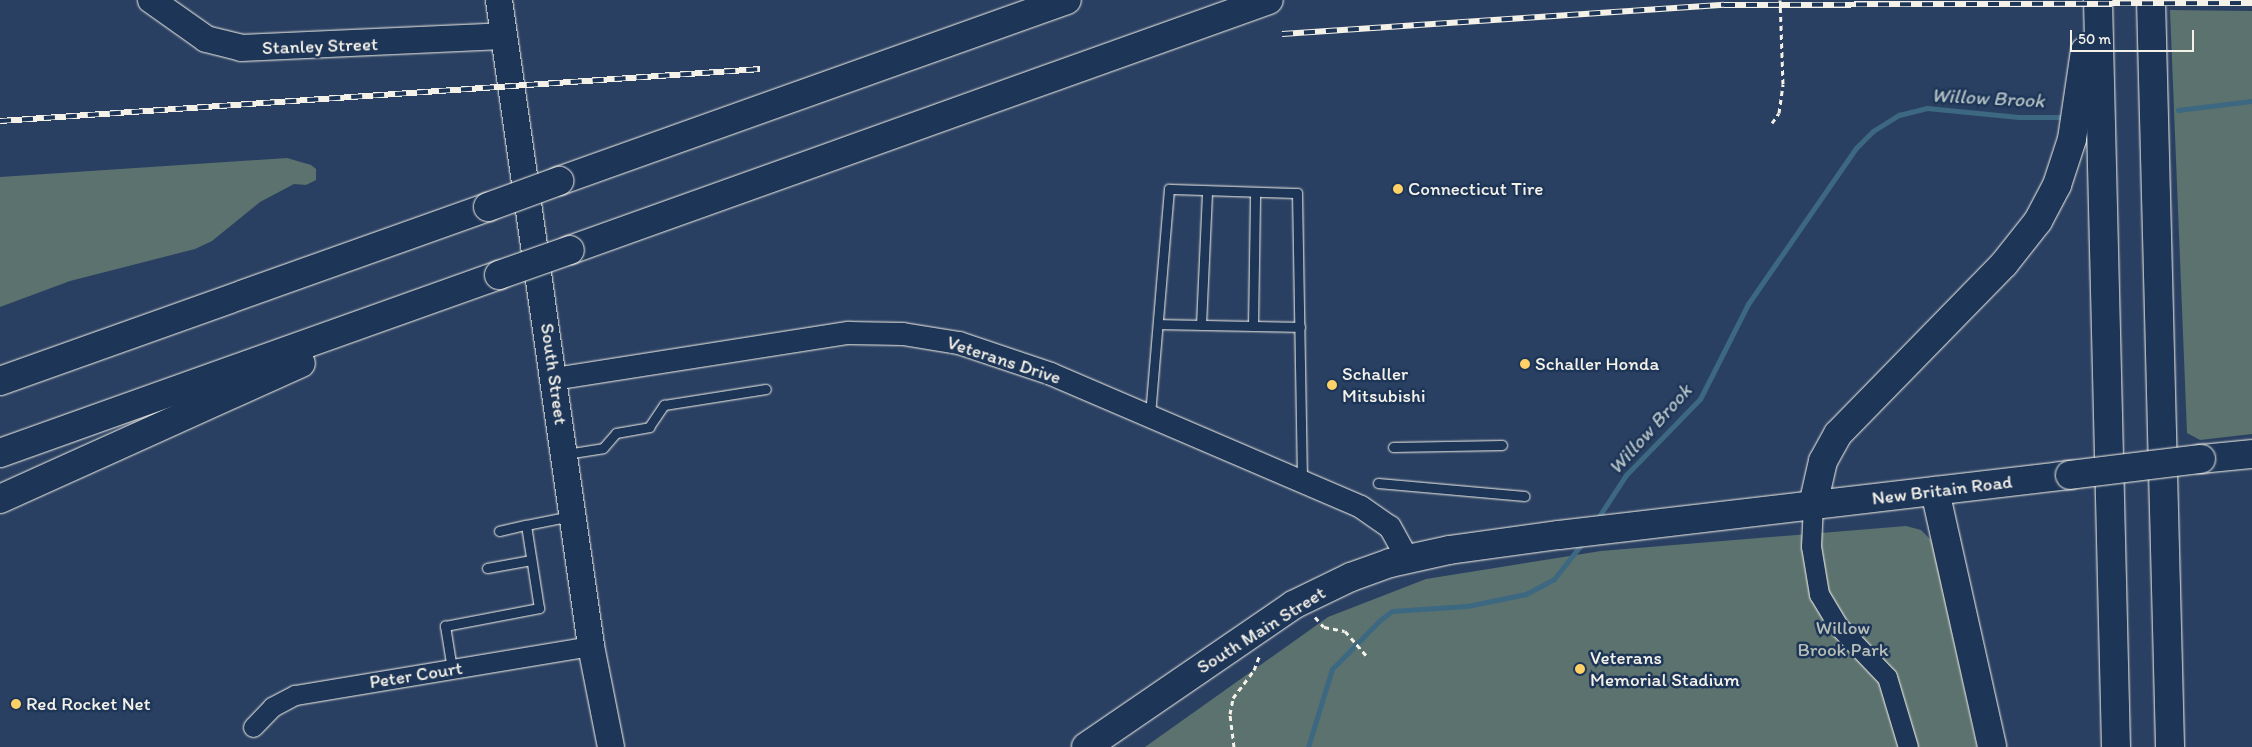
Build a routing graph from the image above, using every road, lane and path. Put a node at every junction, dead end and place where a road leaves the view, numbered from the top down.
1 (151, 0) edge
2 (499, 0) edge
3 (1067, 0) edge
4 (1269, 0) edge
5 (1780, 0) edge
6 (2091, 0) edge
7 (2098, 0) edge
8 (2151, 0) edge
9 (503, 36) junction
10 (1772, 123) dead end
11 (1207, 191) junction
12 (1255, 192) junction
13 (387, 315) junction
14 (1159, 324) junction
15 (1202, 325) junction
16 (1253, 326) junction
17 (1300, 327) junction
18 (43, 366) junction
19 (0, 370) edge
20 (554, 378) junction
21 (0, 381) edge
22 (766, 390) dead end
23 (1150, 416) junction
24 (1502, 445) dead end
25 (1393, 447) dead end
26 (0, 453) edge
27 (566, 454) junction
28 (2252, 454) edge
29 (1302, 480) junction
30 (1378, 483) dead end
31 (1935, 491) junction
32 (1524, 496) dead end
33 (0, 499) edge
34 (1813, 504) junction
35 (573, 516) junction
36 (526, 525) junction
37 (1620, 527) joint
38 (499, 531) dead end
39 (1407, 558) junction
40 (531, 560) junction
41 (488, 568) dead end
42 (1311, 612) dead end
43 (591, 646) junction
44 (1260, 654) dead end
45 (1368, 657) dead end
46 (452, 669) junction
47 (253, 727) dead end
48 (2172, 739) edge
49 (612, 747) edge
50 (1086, 747) edge
51 (1234, 747) edge
52 (1908, 747) edge
53 (1992, 747) edge
54 (2116, 747) edge

1 - 9 main road, Stanley Street
2 - 9 main road, South Street
3 - 18 main road, bridge
4 - 13 main road, bridge
5 - 10 path
6 - 34 main road
7 - 54 main road
8 - 48 main road
9 - 20 main road, South Street
11 - 12 lane
11 - 14 lane
11 - 15 lane
12 - 16 lane
12 - 17 lane
13 - 26 main road
13 - 33 main road
14 - 15 lane
14 - 23 lane
15 - 16 lane
16 - 17 lane
17 - 29 lane
18 - 19 main road
18 - 21 main road
20 - 23 street, Veterans Drive
20 - 27 main road, South Street
22 - 27 lane
23 - 29 street, Veterans Drive
24 - 25 lane
27 - 35 main road, South Street
28 - 31 main road, New Britain Road, bridge
29 - 39 street, Veterans Drive
30 - 32 lane
31 - 34 main road, New Britain Road
31 - 53 main road
34 - 37 main road, New Britain Road
34 - 52 street
35 - 36 lane
35 - 43 main road, South Street
36 - 38 lane
36 - 40 lane
37 - 39 main road, South Main Street
39 - 50 main road, South Main Street
40 - 41 lane
40 - 46 lane
42 - 45 path
43 - 46 street, Peter Court
43 - 49 main road, South Street
44 - 51 path
46 - 47 street, Peter Court

